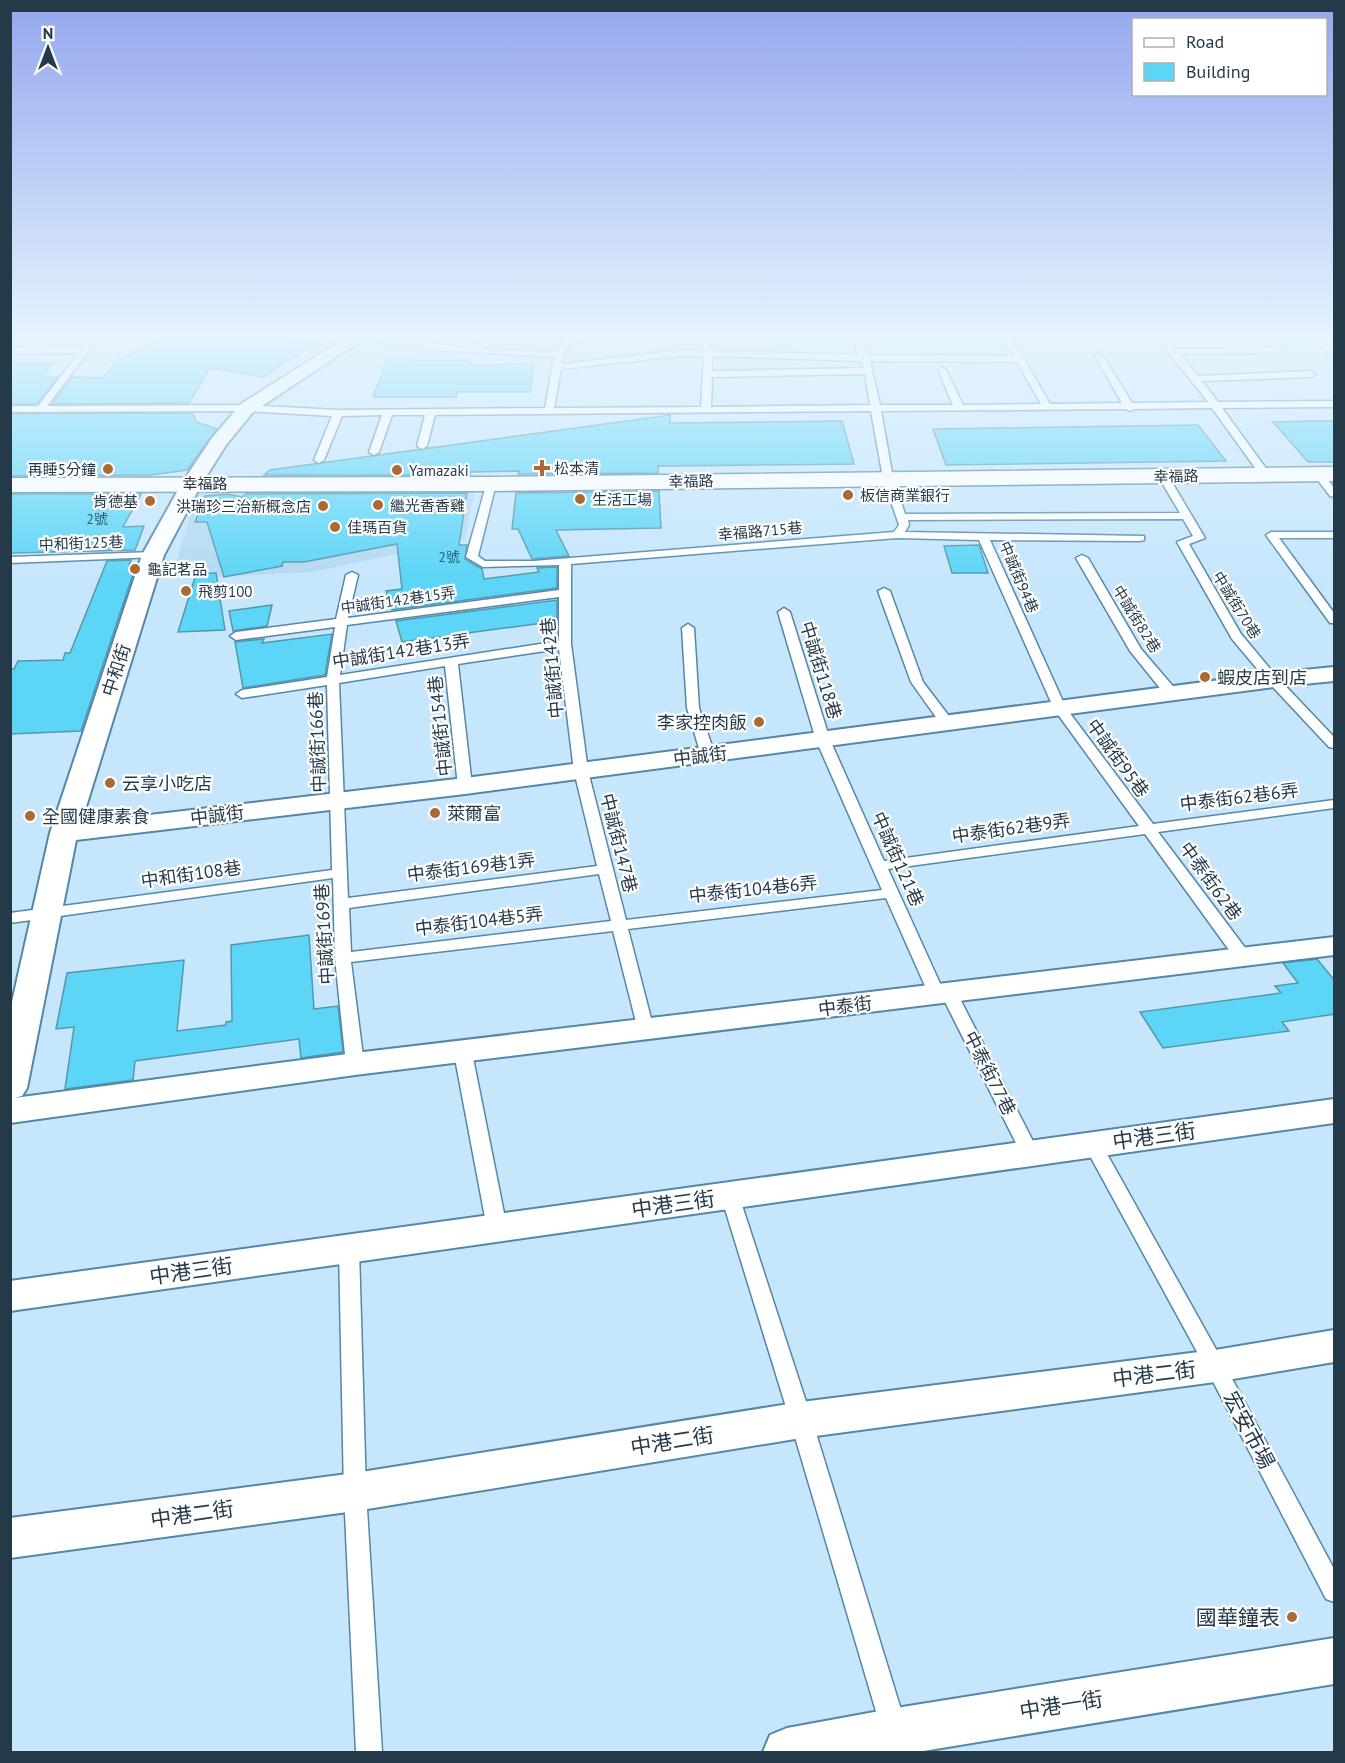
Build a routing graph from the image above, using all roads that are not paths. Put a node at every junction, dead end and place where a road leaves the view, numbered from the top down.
1 (239, 417) edge
2 (336, 417) edge
3 (386, 417) edge
4 (430, 417) edge
5 (878, 417) edge
6 (1224, 417) edge
7 (422, 446) dead end
8 (374, 452) dead end
9 (319, 460) dead end
10 (1265, 474) junction
11 (1326, 474) edge
12 (1163, 476) junction
13 (888, 478) junction
14 (192, 483) junction
15 (491, 484) junction
16 (10, 485) edge
17 (1335, 494) edge
18 (1186, 516) junction
19 (900, 517) junction
20 (897, 535) junction
21 (1335, 535) edge
22 (983, 537) junction
23 (1140, 538) dead end
24 (153, 555) junction
25 (1082, 558) dead end
26 (10, 560) edge
27 (565, 561) junction
28 (352, 575) dead end
29 (884, 591) dead end
30 (565, 593) junction
31 (784, 612) dead end
32 (1335, 620) edge
33 (341, 623) junction
34 (688, 628) dead end
35 (236, 636) dead end
36 (565, 644) junction
37 (451, 661) junction
38 (1335, 675) edge
39 (1274, 680) junction
40 (333, 681) junction
41 (242, 694) dead end
42 (1172, 694) junction
43 (1060, 709) junction
44 (948, 724) junction
45 (823, 740) junction
46 (1335, 744) edge
47 (708, 755) junction
48 (581, 771) junction
49 (465, 786) junction
50 (338, 801) junction
51 (1335, 804) edge
52 (1148, 828) junction
53 (64, 833) junction
54 (879, 866) junction
55 (606, 869) junction
56 (340, 873) junction
57 (892, 893) junction
58 (341, 904) junction
59 (47, 914) junction
60 (10, 918) edge
61 (619, 924) junction
62 (1335, 946) edge
63 (1243, 957) junction
64 (344, 958) junction
65 (943, 994) junction
66 (646, 1030) junction
67 (463, 1053) junction
68 (355, 1064) junction
69 (10, 1088) edge
70 (1335, 1111) edge
71 (10, 1112) edge
72 (1093, 1144) junction
73 (1030, 1153) junction
74 (730, 1196) junction
75 (497, 1228) junction
76 (349, 1249) junction
77 (10, 1296) edge
78 (1335, 1346) edge
79 (1215, 1366) junction
80 (801, 1420) junction
81 (355, 1492) junction
82 (10, 1538) edge
83 (1335, 1591) edge
84 (1335, 1661) edge
85 (898, 1742) edge
86 (369, 1752) edge
87 (787, 1752) edge

1 - 14 street, 中和街
2 - 9 lane
3 - 8 lane
4 - 7 lane
5 - 13 lane
6 - 10 lane
10 - 11 street, 幸福路
10 - 12 street, 幸福路
11 - 17 lane
12 - 13 street, 幸福路
12 - 18 lane
13 - 15 street, 幸福路
13 - 19 lane
14 - 15 street, 幸福路
14 - 16 street, 幸福路
14 - 24 street, 中和街
15 - 27 lane, 幸福路715巷
18 - 19 lane
18 - 39 lane, 中誠街70巷
19 - 20 lane
20 - 22 lane, 中誠街94巷
20 - 27 lane, 幸福路715巷
21 - 32 lane
22 - 23 lane
22 - 43 lane, 中誠街94巷
24 - 26 lane, 中和街125巷
24 - 53 street, 中和街
25 - 42 lane, 中誠街82巷
27 - 30 lane, 中誠街142巷
28 - 33 lane, 中誠街166巷
29 - 44 lane
30 - 33 lane, 中誠街142巷15弄
30 - 36 lane, 中誠街142巷
31 - 45 lane, 中誠街118巷
33 - 35 lane, 中誠街142巷15弄
33 - 40 lane, 中誠街166巷
34 - 47 lane
36 - 37 lane, 中誠街142巷13弄
36 - 48 lane, 中誠街142巷
37 - 40 lane, 中誠街142巷13弄
37 - 49 lane, 中誠街154巷
38 - 39 street, 中誠街
39 - 42 street, 中誠街
39 - 46 lane, 中誠街70巷
40 - 41 lane, 中誠街142巷13弄
40 - 50 lane, 中誠街166巷
42 - 43 street, 中誠街
43 - 44 street, 中誠街
43 - 52 lane, 中誠街95巷
44 - 45 street, 中誠街
45 - 47 street, 中誠街
45 - 54 lane, 中誠街121巷
47 - 48 street, 中誠街
48 - 49 street, 中誠街
48 - 55 lane, 中誠街147巷
49 - 50 street, 中誠街
50 - 53 street, 中誠街
50 - 56 lane, 中誠街169巷
51 - 52 lane, 中泰街62巷6弄
52 - 54 lane, 中泰街62巷9弄
52 - 63 lane, 中泰街62巷
53 - 59 street, 中和街
54 - 57 lane, 中誠街121巷
55 - 58 lane, 中泰街169巷1弄
55 - 61 lane, 中誠街147巷
56 - 58 lane, 中誠街169巷
56 - 59 lane, 中和街108巷
57 - 61 lane, 中泰街104巷6弄
57 - 65 lane, 中誠街121巷
58 - 64 lane, 中誠街169巷
59 - 60 lane, 中和街108巷
59 - 69 street, 中和街
61 - 64 lane, 中泰街104巷5弄
61 - 66 lane, 中誠街147巷
62 - 63 street, 中泰街
63 - 65 street, 中泰街
64 - 68 lane, 中誠街169巷
65 - 66 street, 中泰街
65 - 73 lane, 中泰街77巷
66 - 67 street, 中泰街
67 - 68 street, 中泰街
67 - 75 lane
68 - 71 street, 中泰街
70 - 72 street, 中港三街
72 - 73 street, 中港三街
72 - 79 lane, 宏安市場
73 - 74 street, 中港三街
74 - 75 street, 中港三街
74 - 80 lane
75 - 76 street, 中港三街
76 - 77 street, 中港三街
76 - 81 lane
78 - 79 street, 中港二街
79 - 80 street, 中港二街
79 - 83 lane, 宏安市場
80 - 81 street, 中港二街
80 - 85 lane
81 - 82 street, 中港二街
81 - 86 lane
84 - 85 street, 中港一街
85 - 87 street, 中港一街

